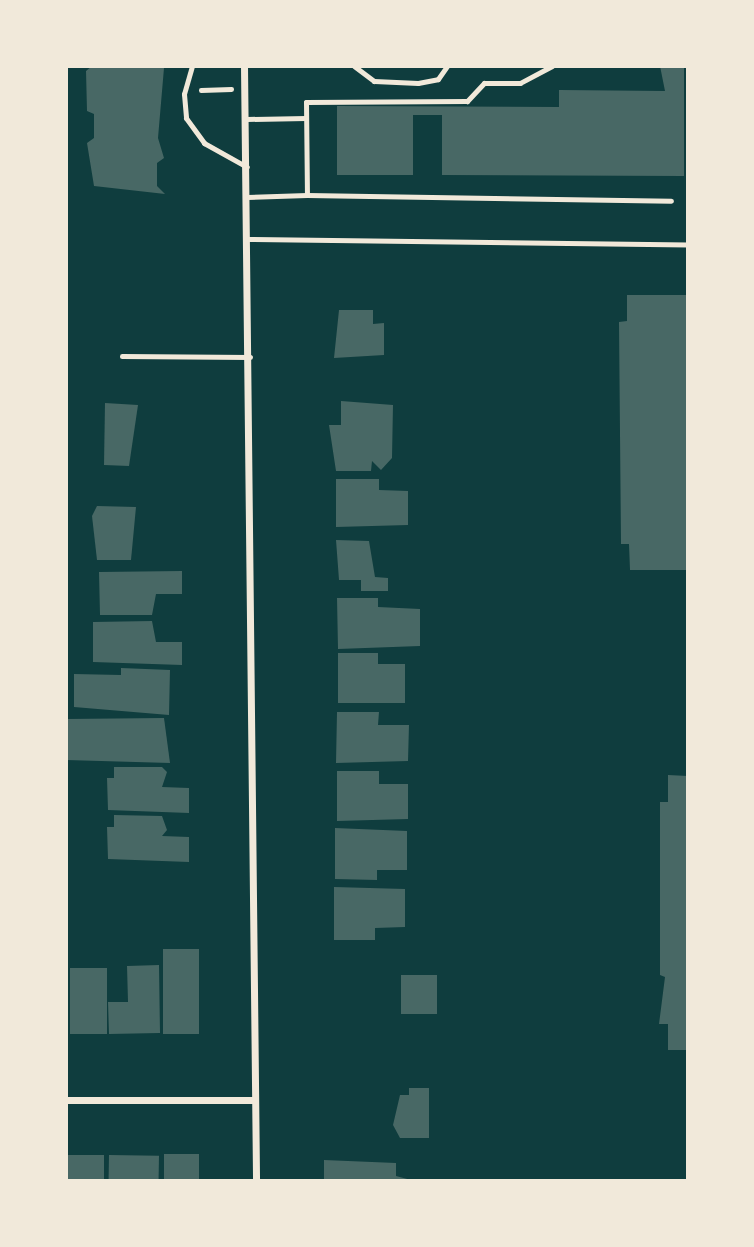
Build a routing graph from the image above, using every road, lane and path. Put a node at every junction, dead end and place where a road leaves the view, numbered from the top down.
1 (192, 66) edge
2 (244, 66) edge
3 (354, 66) edge
4 (447, 66) edge
5 (552, 66) edge
6 (246, 89) junction
7 (185, 90) junction
8 (247, 118) junction
9 (306, 118) junction
10 (247, 167) junction
11 (307, 195) junction
12 (247, 197) junction
13 (671, 201) dead end
14 (248, 239) junction
15 (688, 244) edge
16 (122, 356) dead end
17 (250, 358) junction
18 (66, 1100) edge
19 (254, 1100) junction
20 (256, 1181) edge

1 - 7 lane
2 - 6 street
3 - 4 lane
5 - 9 lane
6 - 7 path
6 - 8 street
7 - 10 lane
8 - 9 lane
8 - 10 street
9 - 11 lane
10 - 12 street
11 - 12 lane
11 - 13 lane
12 - 14 street
14 - 15 lane
14 - 17 street
16 - 17 lane
17 - 19 street
18 - 19 street
19 - 20 street

